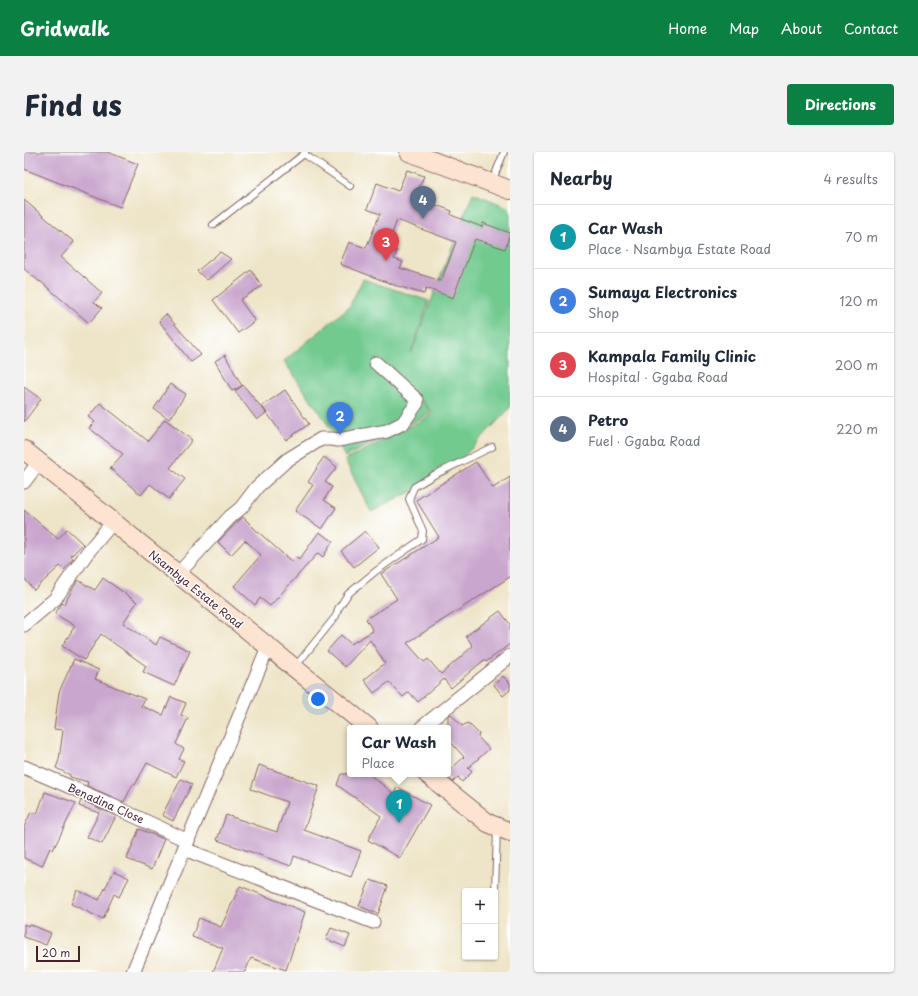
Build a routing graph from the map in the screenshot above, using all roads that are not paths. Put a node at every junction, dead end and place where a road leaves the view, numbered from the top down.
1 (409, 152) edge
2 (504, 152) edge
3 (305, 153) edge
4 (492, 183) junction
5 (350, 186) dead end
6 (510, 190) edge
7 (213, 225) dead end
8 (376, 363) dead end
9 (492, 447) dead end
10 (24, 450) edge
11 (39, 462) junction
12 (24, 482) edge
13 (113, 522) junction
14 (178, 574) junction
15 (24, 625) edge
16 (268, 647) junction
17 (510, 656) edge
18 (294, 668) junction
19 (365, 725) edge
20 (425, 725) edge
21 (24, 767) edge
22 (431, 777) edge
23 (503, 830) edge
24 (186, 845) junction
25 (495, 888) edge
26 (373, 922) dead end
27 (133, 972) edge

1 - 4 street
2 - 4 lane
3 - 5 lane
3 - 7 lane
4 - 6 street
8 - 14 street
9 - 18 lane
10 - 11 street, Nsambya Estate Road
11 - 12 street
11 - 13 street, Nsambya Estate Road
13 - 14 street, Nsambya Estate Road
13 - 15 street
14 - 16 street, Nsambya Estate Road
16 - 18 street, Nsambya Estate Road
16 - 24 street
17 - 20 street
18 - 19 street, Nsambya Estate Road
21 - 24 street, Benadina Close
22 - 23 street
23 - 25 lane
24 - 26 street, Benadina Close
24 - 27 street

